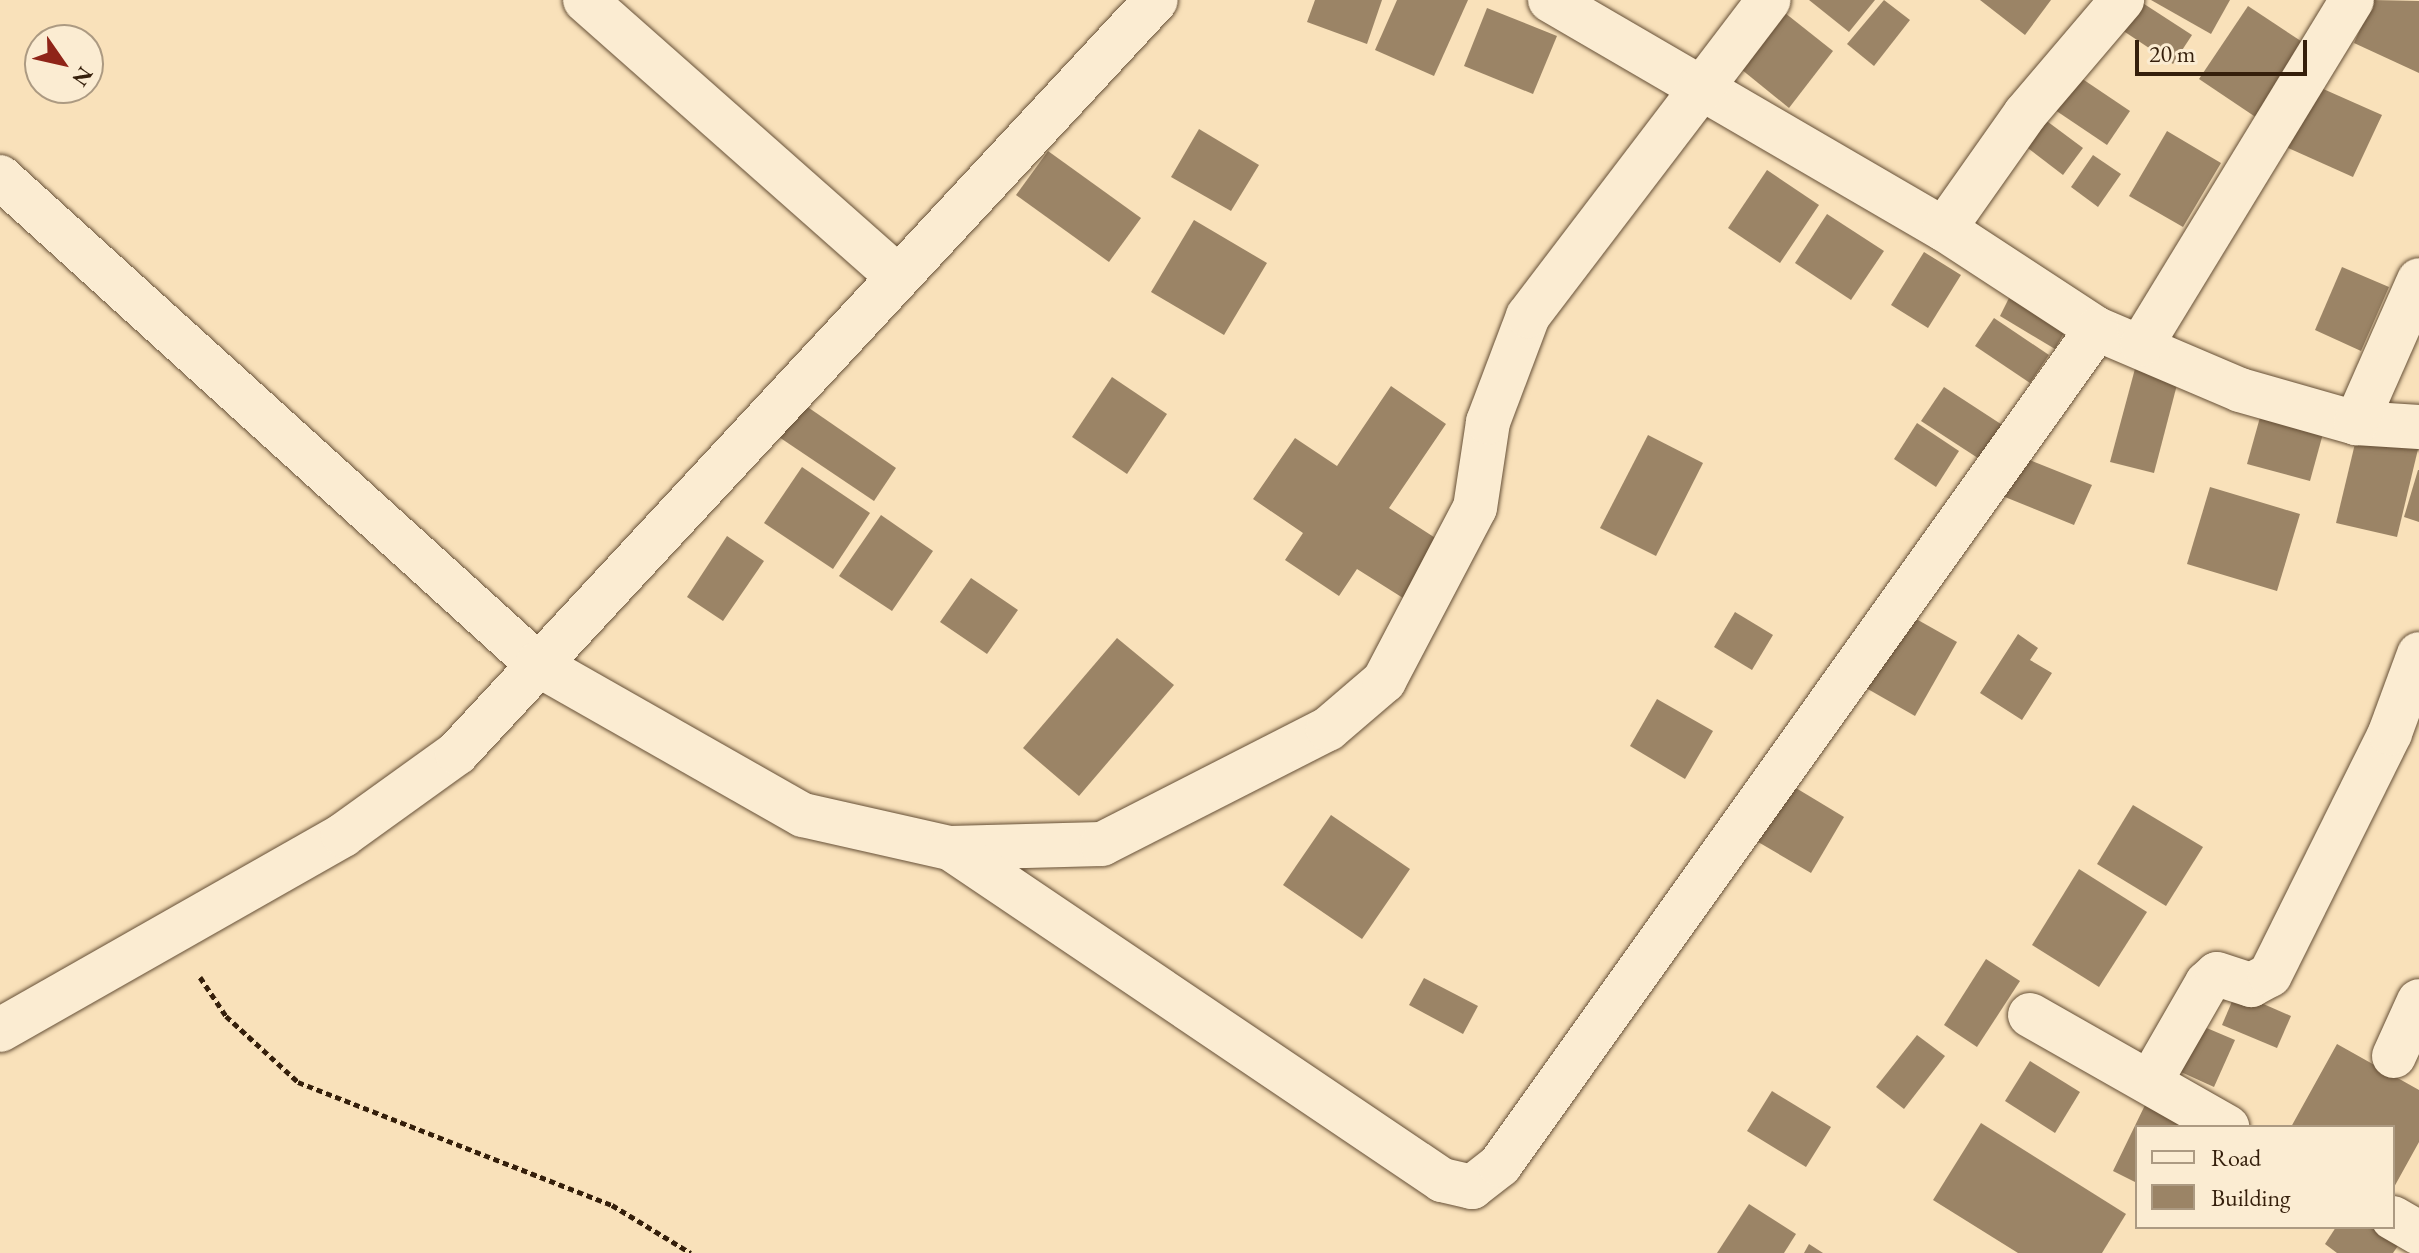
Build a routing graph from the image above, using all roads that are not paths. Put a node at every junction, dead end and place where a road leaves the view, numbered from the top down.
1 (585, 0) edge
2 (1156, 0) edge
3 (1550, 0) edge
4 (1769, 0) edge
5 (2122, 0) edge
6 (2352, 0) edge
7 (1695, 90) junction
8 (0, 177) edge
9 (1944, 229) junction
10 (898, 277) junction
11 (2419, 280) edge
12 (2097, 329) junction
13 (2142, 344) junction
14 (2356, 423) junction
15 (2419, 427) edge
16 (2419, 654) edge
17 (537, 664) junction
18 (950, 848) junction
19 (2419, 1001) edge
20 (2030, 1015) dead end
21 (0, 1030) edge
22 (2394, 1056) dead end
23 (2150, 1082) junction
24 (2224, 1125) edge
25 (2395, 1219) edge
26 (2419, 1233) edge

1 - 10 street
2 - 10 street
3 - 7 street
4 - 7 street
5 - 9 street
6 - 13 street
7 - 9 street
7 - 18 street
8 - 17 street
9 - 12 street
10 - 17 street
11 - 14 street
12 - 13 street
12 - 18 street
13 - 14 street
14 - 15 street
16 - 23 street
17 - 18 street
17 - 21 street
19 - 22 street
20 - 23 street
23 - 24 street
25 - 26 street

